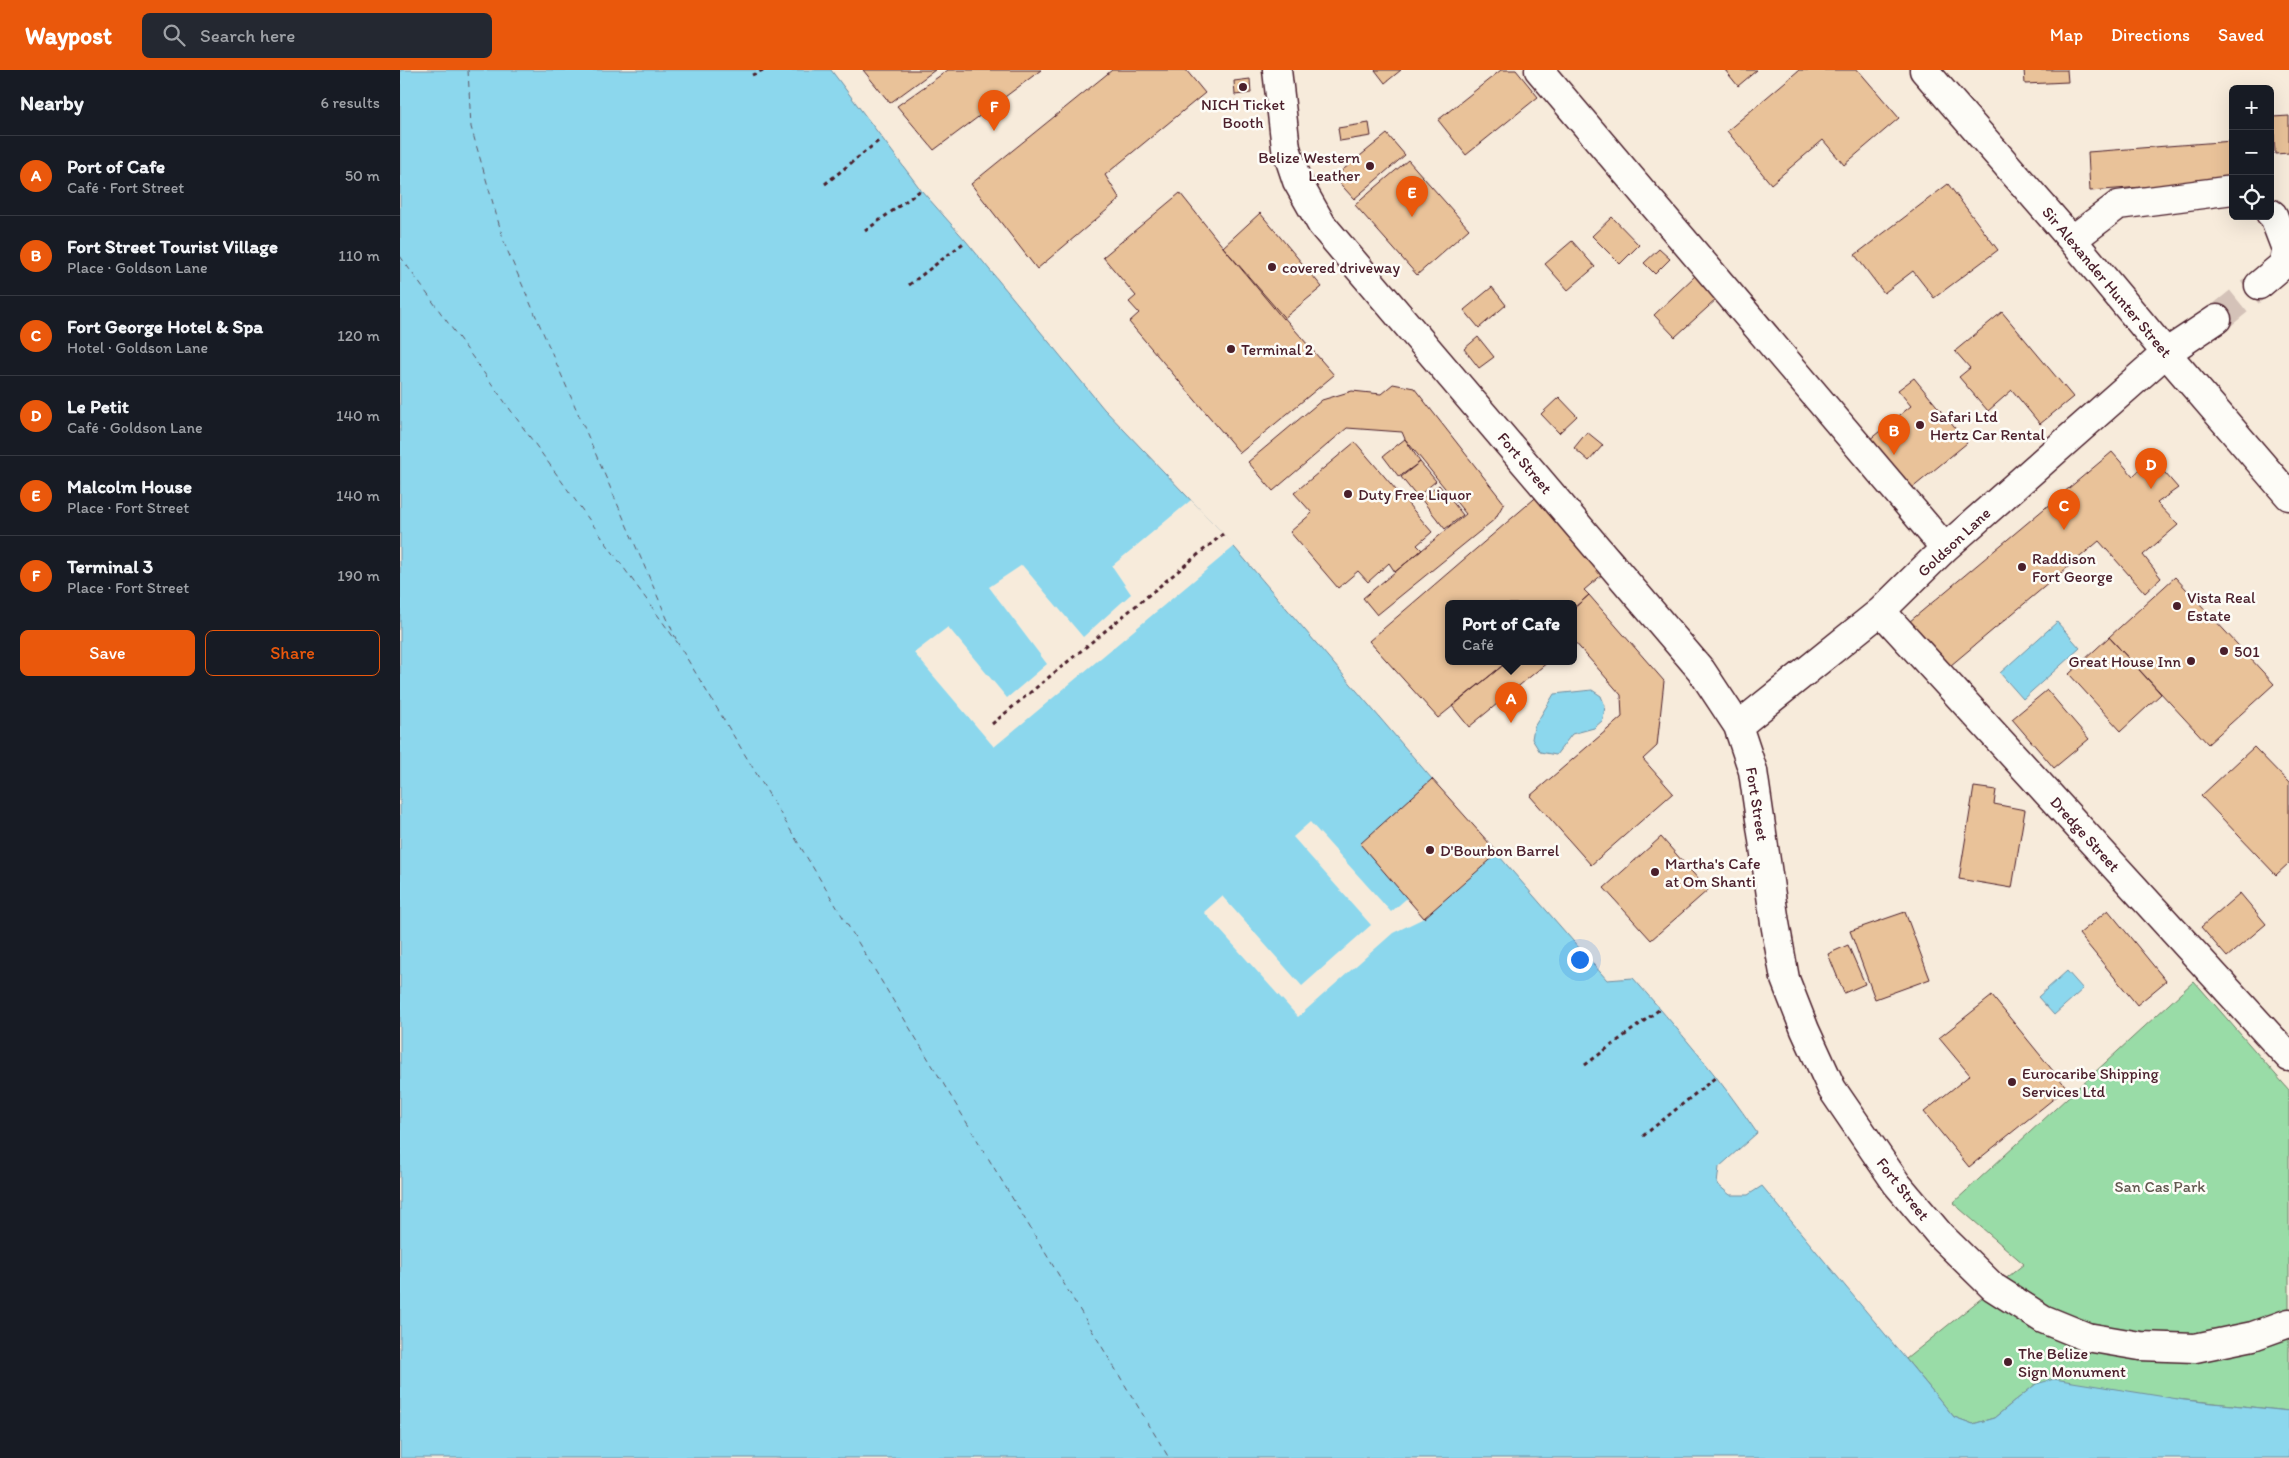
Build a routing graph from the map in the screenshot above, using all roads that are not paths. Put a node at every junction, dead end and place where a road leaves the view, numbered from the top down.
1 (1277, 70) edge
2 (1538, 70) edge
3 (1924, 70) edge
4 (2229, 191) edge
5 (2274, 218) edge
6 (2072, 240) junction
7 (2260, 285) tunnel mouth
8 (2217, 319) tunnel mouth
9 (2166, 353) junction
10 (2289, 496) edge
11 (1945, 548) junction
12 (1881, 611) junction
13 (1738, 726) junction
14 (2289, 1057) edge
15 (2289, 1323) edge

1 - 13 street, Fort Street
2 - 11 street
3 - 6 street, Sir Alexander Hunter Street
4 - 6 street
5 - 7 street
6 - 9 street, Sir Alexander Hunter Street
8 - 9 street, Goldson Lane
9 - 10 street, Sir Alexander Hunter Street
9 - 11 street, Goldson Lane
11 - 12 street, Goldson Lane
12 - 13 street, Goldson Lane
12 - 14 street, Dredge Street
13 - 15 street, Fort Street

